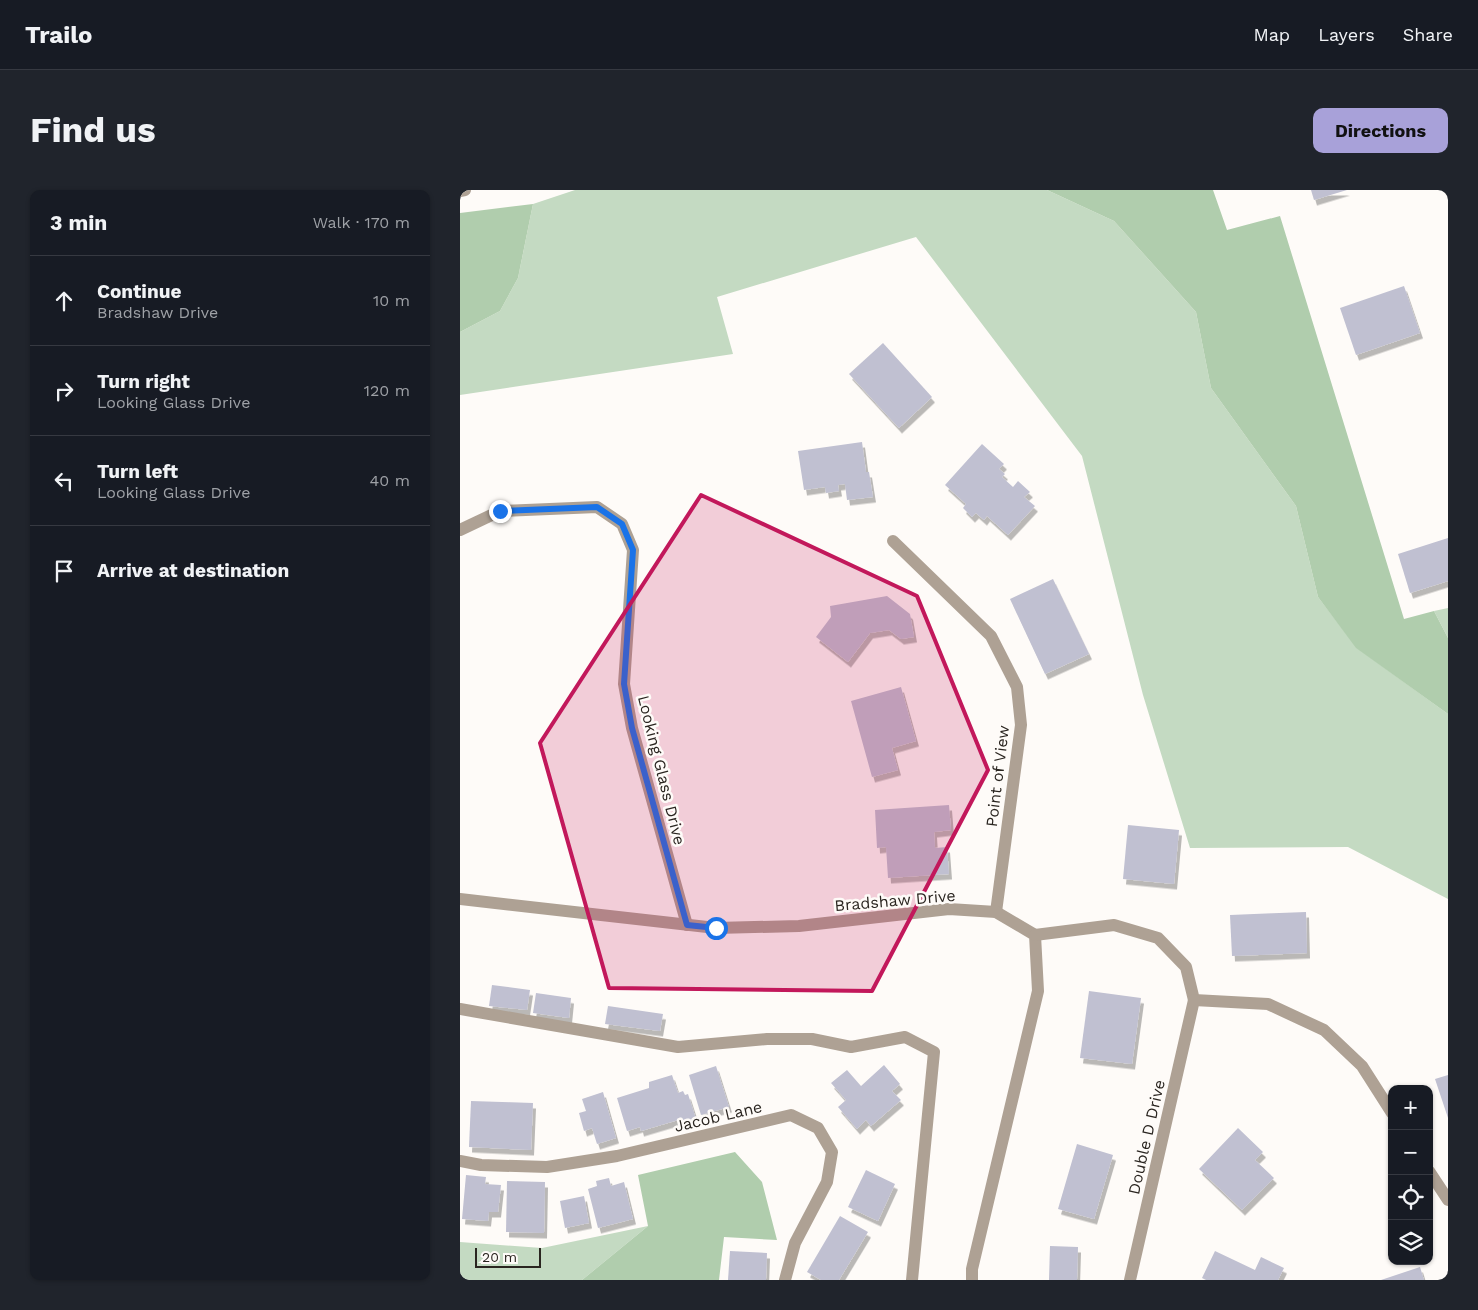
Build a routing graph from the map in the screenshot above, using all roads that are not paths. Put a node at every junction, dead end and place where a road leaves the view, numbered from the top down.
1 (466, 190) edge
2 (460, 191) edge
3 (460, 530) edge
4 (892, 541) dead end
5 (460, 899) edge
6 (996, 912) junction
7 (687, 925) junction
8 (1035, 935) junction
9 (1194, 1000) junction
10 (460, 1009) edge
11 (1388, 1107) edge
12 (460, 1161) edge
13 (1432, 1175) edge
14 (1448, 1200) edge
15 (785, 1280) edge
16 (912, 1280) edge
17 (972, 1280) edge
18 (1130, 1280) edge

1 - 2 street
3 - 7 street, Looking Glass Drive
4 - 6 street, Point of View
5 - 7 street, Bradshaw Drive
6 - 7 street, Bradshaw Drive
6 - 8 street, Bradshaw Drive
8 - 9 street
8 - 17 street
9 - 11 street
9 - 18 street, Double D Drive
10 - 16 street
12 - 15 street, Jacob Lane
13 - 14 street

